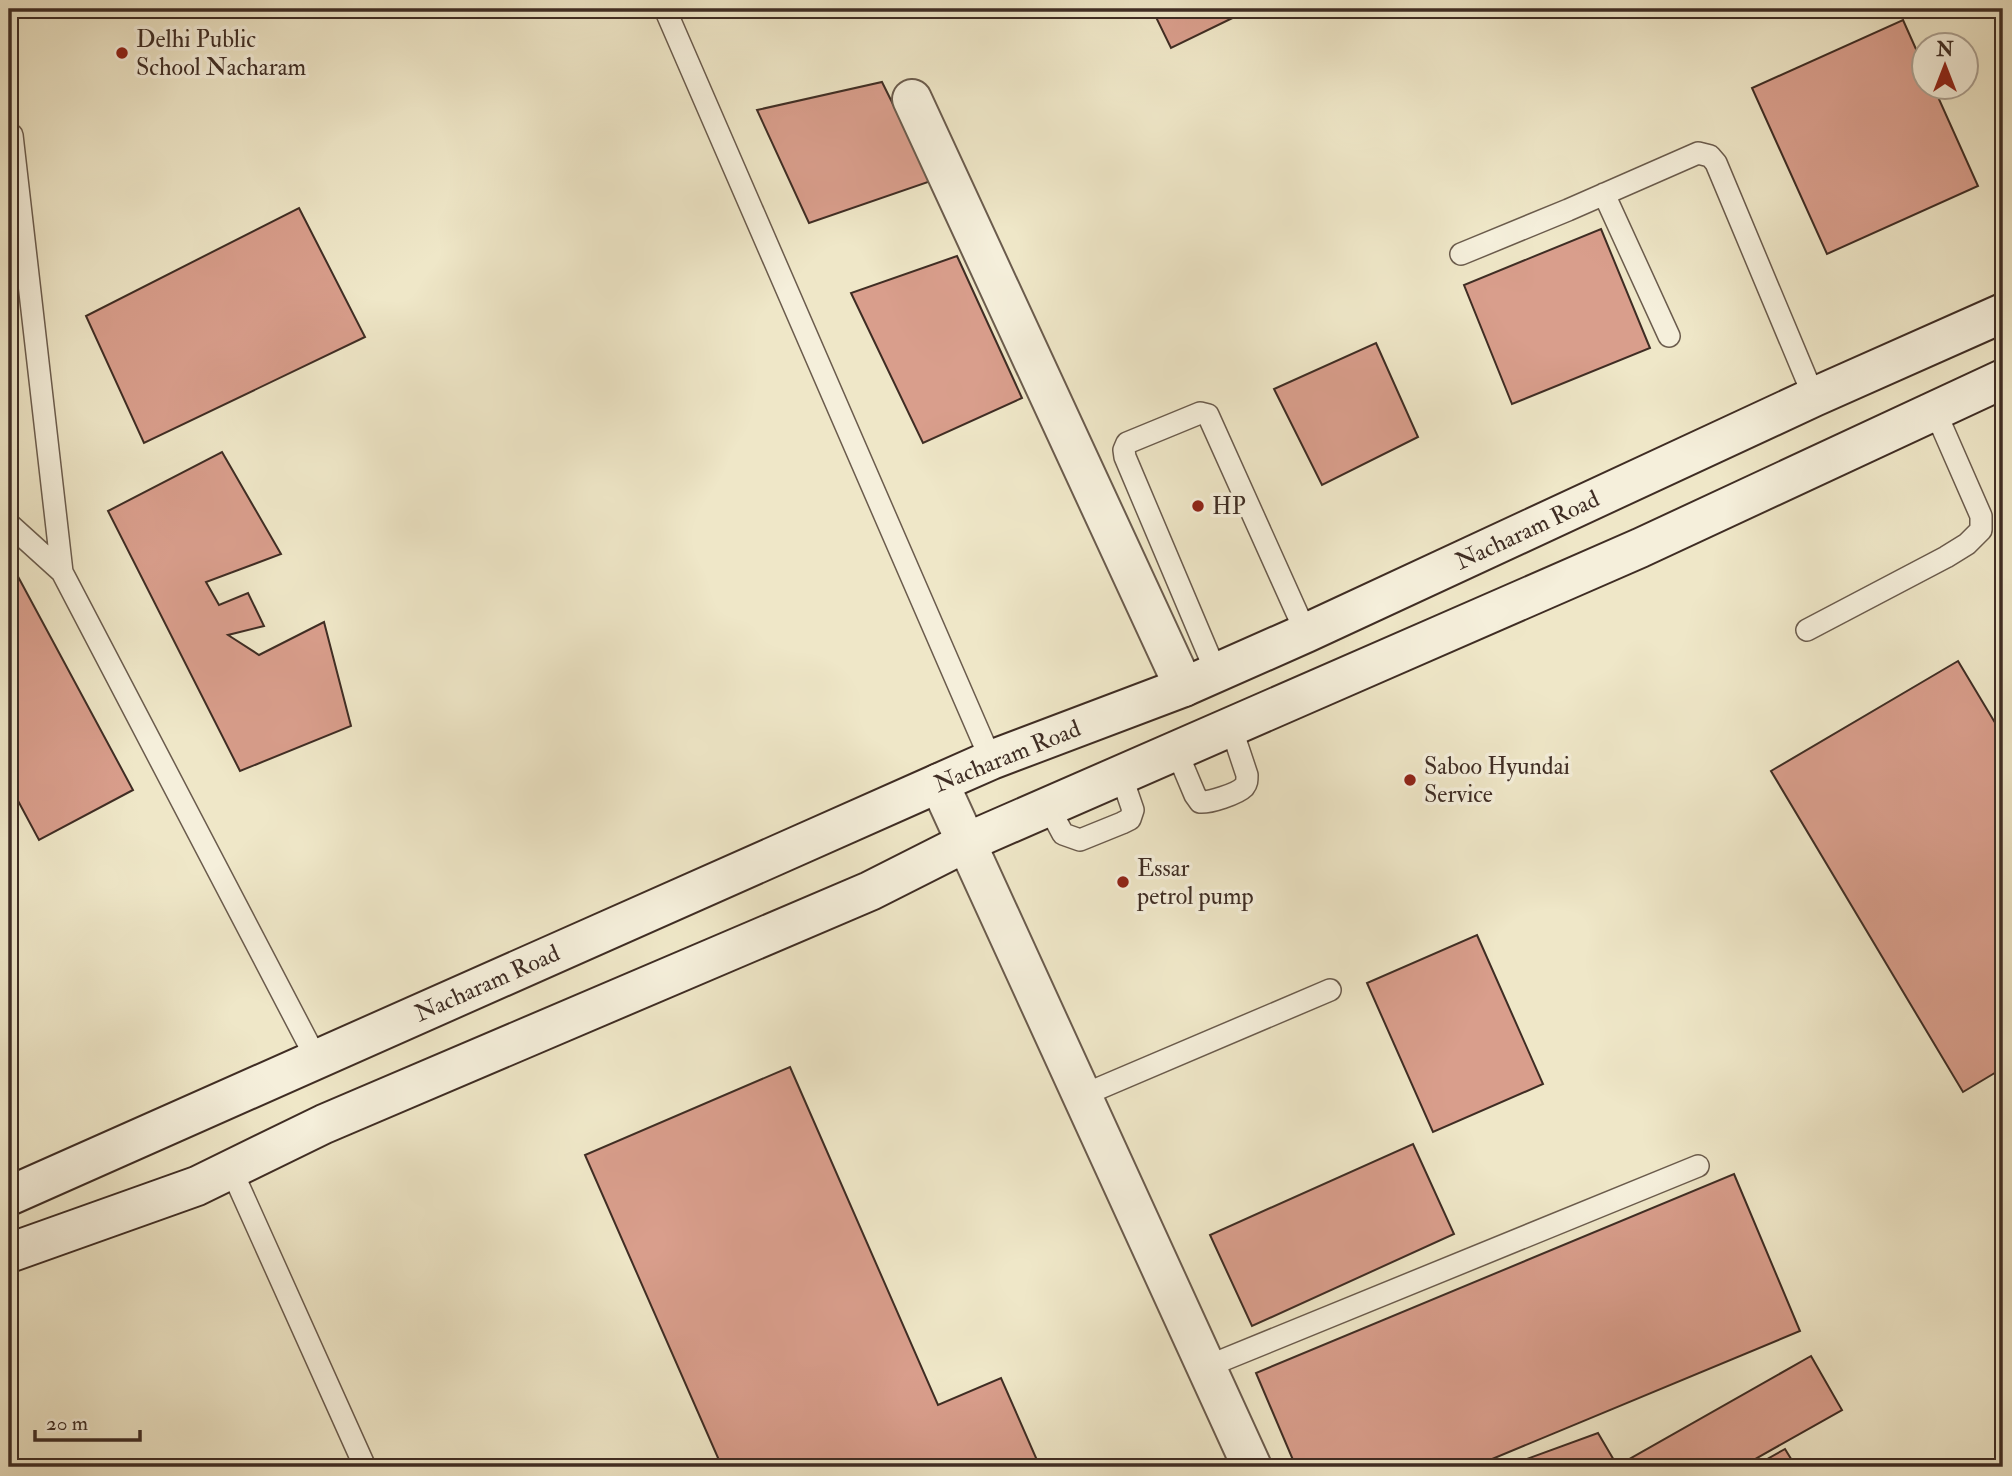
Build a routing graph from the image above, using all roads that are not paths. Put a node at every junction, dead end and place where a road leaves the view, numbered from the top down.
1 (665, 9) edge
2 (912, 99) dead end
3 (9, 135) edge
4 (1604, 194) junction
5 (1461, 254) dead end
6 (2003, 313) edge
7 (1669, 335) dead end
8 (2003, 379) edge
9 (1814, 397) junction
10 (1935, 411) junction
11 (9, 524) edge
12 (62, 572) junction
13 (1807, 630) dead end
14 (1306, 633) junction
15 (1200, 680) junction
16 (1231, 727) junction
17 (1176, 750) junction
18 (992, 760) junction
19 (939, 783) junction
20 (965, 843) junction
21 (1330, 990) dead end
22 (316, 1059) junction
23 (1081, 1096) junction
24 (1698, 1166) dead end
25 (231, 1169) junction
26 (9, 1196) edge
27 (9, 1253) edge
28 (1206, 1367) junction
29 (365, 1467) edge
30 (1252, 1467) edge

1 - 18 lane
2 - 15 main road
3 - 12 lane
4 - 5 lane
4 - 7 lane
4 - 9 lane
6 - 9 main road, Nacharam Road
8 - 10 main road
9 - 14 main road, Nacharam Road
10 - 13 lane
10 - 16 main road
11 - 12 lane
12 - 22 lane
14 - 15 main road, Nacharam Road
14 - 15 lane
15 - 18 main road, Nacharam Road
16 - 17 main road
16 - 17 lane
17 - 20 main road
18 - 19 main road, Nacharam Road
19 - 20 main road
19 - 22 main road, Nacharam Road
20 - 23 main road
20 - 25 main road
21 - 23 lane
22 - 26 main road, Nacharam Road
23 - 28 main road
24 - 28 lane
25 - 27 main road
25 - 29 lane
28 - 30 main road

